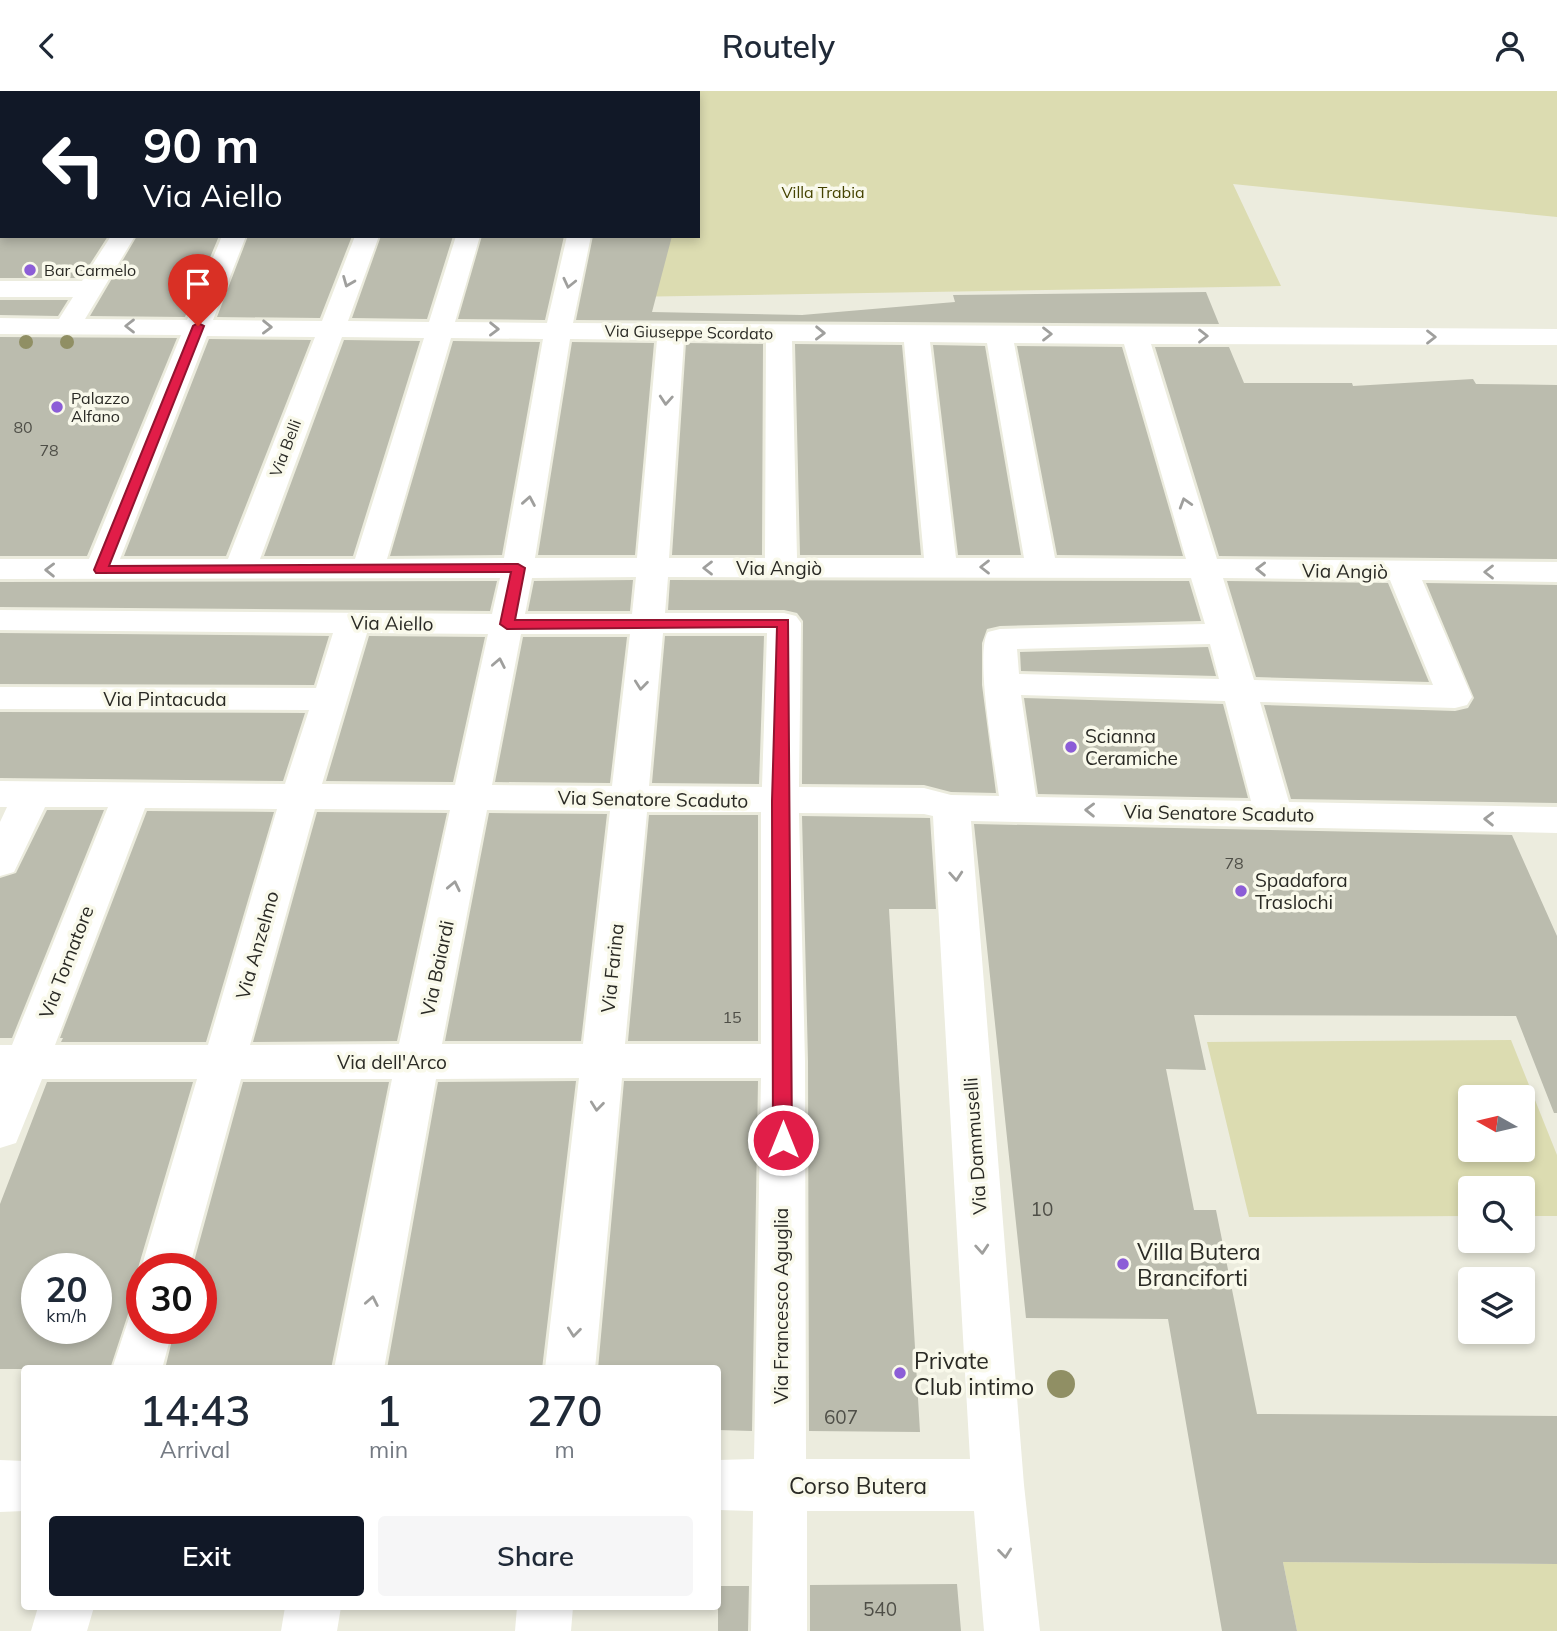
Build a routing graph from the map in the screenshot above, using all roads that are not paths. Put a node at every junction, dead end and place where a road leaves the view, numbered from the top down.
1 (122, 238) edge
2 (233, 238) edge
3 (366, 238) edge
4 (467, 238) edge
5 (579, 238) edge
6 (0, 289) edge
7 (91, 289) junction
8 (0, 326) edge
9 (198, 326) junction
10 (67, 327) junction
11 (330, 328) junction
12 (439, 329) junction
13 (558, 330) junction
14 (671, 331) junction
15 (779, 333) junction
16 (916, 334) junction
17 (999, 334) junction
18 (1135, 336) junction
19 (1557, 337) edge
20 (941, 567) junction
21 (1041, 567) junction
22 (518, 568) junction
23 (653, 568) junction
24 (781, 568) junction
25 (1205, 568) junction
26 (0, 569) edge
27 (240, 569) junction
28 (368, 569) junction
29 (100, 570) junction
30 (1403, 572) junction
31 (1557, 572) edge
32 (0, 620) edge
33 (648, 622) junction
34 (353, 623) junction
35 (783, 623) joint
36 (507, 624) junction
37 (1224, 634) junction
38 (1002, 684) junction
39 (1240, 691) junction
40 (0, 698) edge
41 (331, 699) junction
42 (16, 794) edge
43 (132, 794) junction
44 (300, 795) junction
45 (473, 796) junction
46 (630, 797) junction
47 (780, 801) junction
48 (951, 808) junction
49 (1019, 808) junction
50 (1273, 814) junction
51 (1557, 820) edge
52 (0, 862) edge
53 (783, 1061) junction
54 (13, 1062) edge
55 (223, 1062) junction
56 (417, 1062) junction
57 (601, 1062) junction
58 (0, 1130) edge
59 (169, 1253) edge
60 (144, 1344) edge
61 (138, 1365) edge
62 (360, 1365) edge
63 (570, 1365) edge
64 (721, 1485) edge
65 (780, 1485) junction
66 (998, 1485) junction
67 (0, 1486) edge
68 (21, 1486) edge
69 (65, 1610) edge
70 (312, 1610) edge
71 (545, 1610) edge
72 (59, 1631) edge
73 (309, 1631) edge
74 (543, 1631) edge
75 (779, 1631) edge
76 (1012, 1631) edge

1 - 7 street
2 - 9 street
3 -> 11 street, Via Belli
4 - 12 street
5 -> 13 street, Via Baiardi
6 - 7 street
7 - 10 street
8 - 10 street, Via Giuseppe Scordato
9 -> 10 street, Via Giuseppe Scordato
9 -> 11 street, Via Giuseppe Scordato
9 - 29 street
11 - 12 street, Via Giuseppe Scordato
11 - 27 street, Via Belli
12 -> 13 street, Via Giuseppe Scordato
12 - 28 street
13 - 14 street, Via Giuseppe Scordato
22 -> 13 street, Via Baiardi
14 - 15 street, Via Giuseppe Scordato
14 -> 23 street, Via Farina
15 -> 16 street, Via Giuseppe Scordato
15 - 24 street
16 - 17 street, Via Giuseppe Scordato
16 - 20 street
17 -> 18 street, Via Giuseppe Scordato
17 - 21 street
18 -> 19 street, Via Giuseppe Scordato
25 -> 18 street
21 -> 20 street, Via Angiò
20 - 24 street, Via Angiò
21 - 25 street, Via Angiò
22 - 23 street, Via Angiò
22 - 28 street, Via Angiò
22 - 36 street, Via Baiardi
24 -> 23 street, Via Angiò
23 - 33 street, Via Farina
30 -> 25 street, Via Angiò
25 - 37 street
29 -> 26 street, Via Angiò
27 - 28 street, Via Angiò
27 - 29 street, Via Angiò
31 -> 30 street, Via Angiò
30 - 39 street
32 - 34 street, Via Aiello
33 - 35 street, Via Aiello
33 - 36 street, Via Aiello
33 -> 46 street, Via Farina
34 - 36 street, Via Aiello
34 - 41 street, Via Anzelmo
35 - 47 street, Via Francesco Aguglia
45 -> 36 street, Via Baiardi
37 - 38 street
37 - 39 street
38 - 39 street
38 - 49 street
39 - 50 street
40 - 41 street, Via Pintacuda
41 - 44 street, Via Anzelmo
42 - 43 street, Via Senatore Scaduto
42 - 52 street
43 - 44 street, Via Senatore Scaduto
43 - 54 street, Via Tornatore
44 - 45 street, Via Senatore Scaduto
44 - 55 street, Via Anzelmo
45 - 46 street, Via Senatore Scaduto
56 -> 45 street, Via Baiardi
46 - 47 street, Via Senatore Scaduto
46 - 57 street, Via Farina
47 - 48 street, Via Senatore Scaduto
47 - 53 street, Via Francesco Aguglia
48 - 49 street, Via Senatore Scaduto
48 -> 66 street, Via Dammuselli
50 -> 49 street, Via Senatore Scaduto
51 -> 50 street, Via Senatore Scaduto
53 - 57 street, Via dell'Arco
53 - 65 street, Via Francesco Aguglia
54 - 55 street, Via dell'Arco
54 - 58 street, Via Tornatore
55 - 56 street, Via dell'Arco
55 - 59 street, Via Anzelmo
56 - 57 street, Via dell'Arco
62 -> 56 street, Via Baiardi
57 -> 63 street, Via Farina
60 - 61 street
64 - 65 street, Corso Butera
65 - 66 street, Corso Butera
65 - 75 street, Via Francesco Aguglia
66 -> 76 street, Via Dammuselli
67 - 68 street
69 - 72 street
70 - 73 street
71 - 74 street

